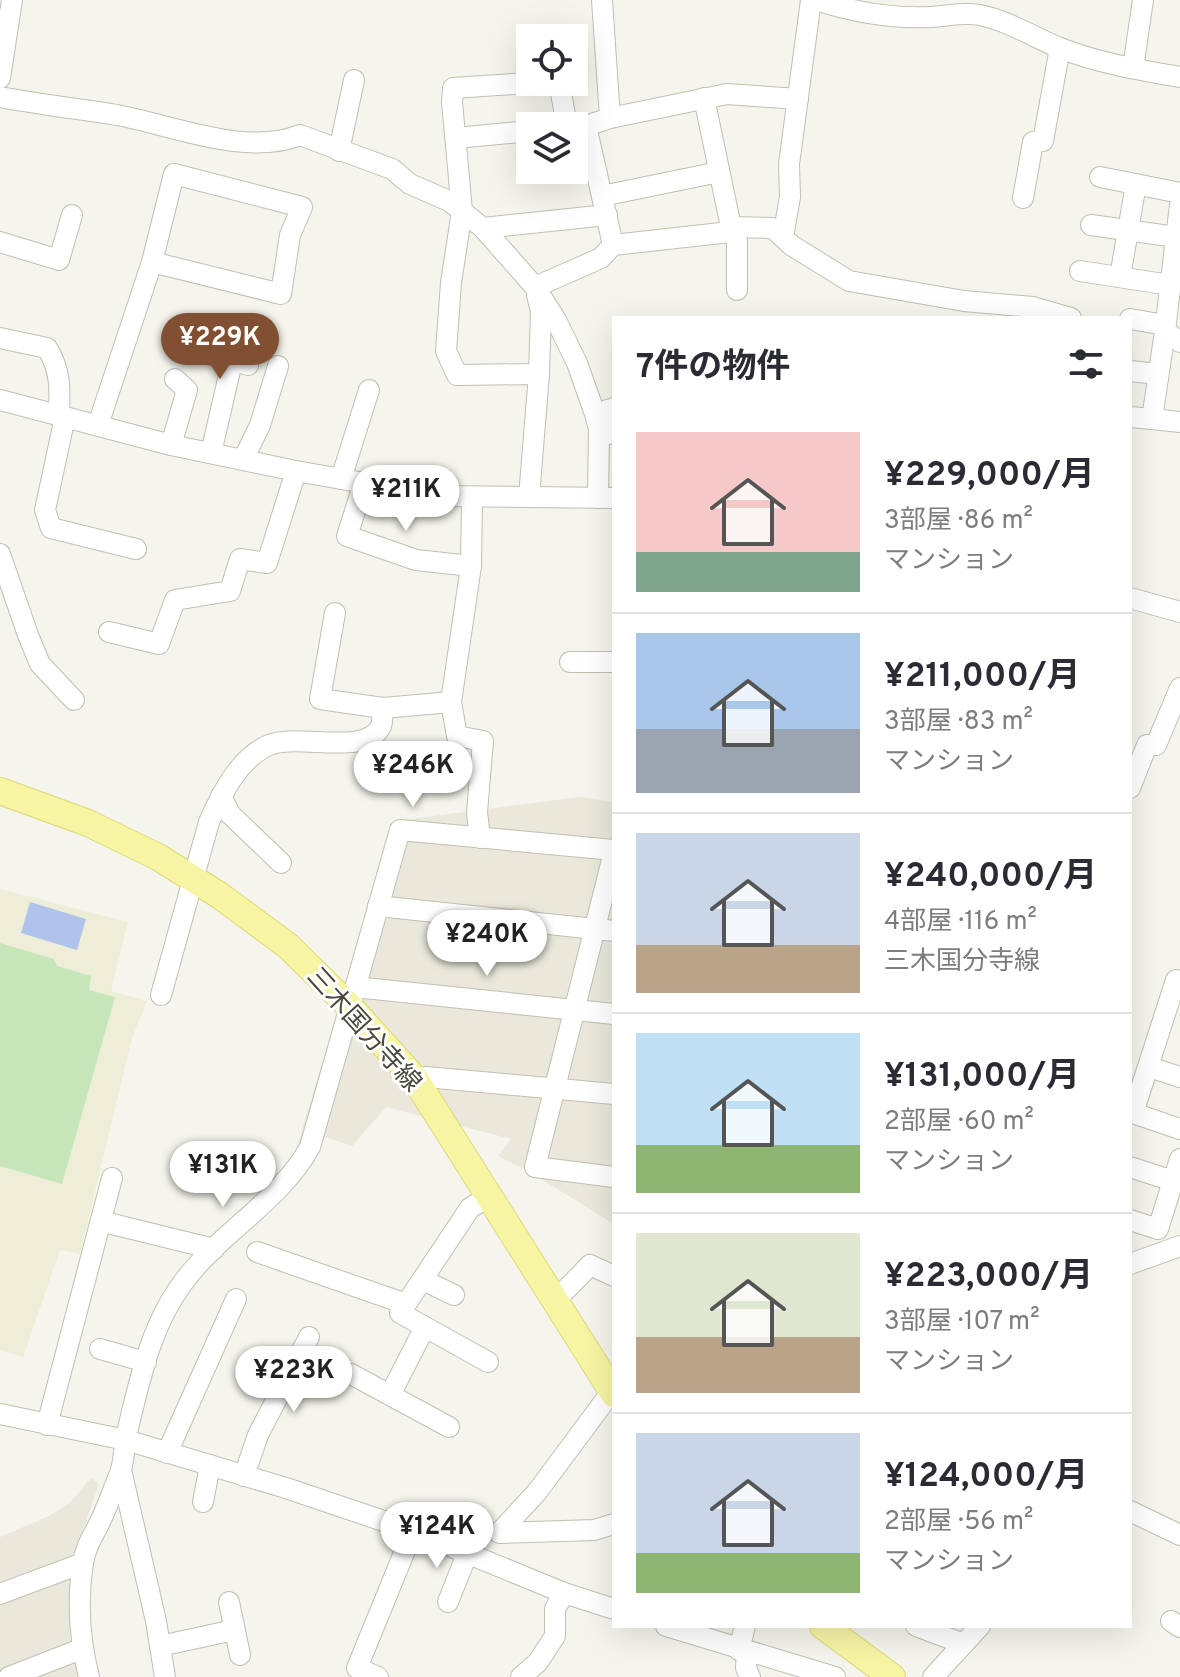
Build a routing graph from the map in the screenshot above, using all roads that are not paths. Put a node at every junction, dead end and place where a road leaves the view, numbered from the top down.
1 (602, 0) edge
2 (814, 0) edge
3 (1143, 0) edge
4 (980, 8) edge
5 (7, 10) edge
6 (1060, 48) junction
7 (2, 55) edge
8 (1133, 68) junction
9 (1180, 77) edge
10 (0, 78) edge
11 (354, 80) dead end
12 (516, 84) edge
13 (0, 97) edge
14 (704, 98) junction
15 (798, 99) junction
16 (610, 118) junction
17 (588, 124) edge
18 (516, 132) edge
19 (456, 138) junction
20 (339, 151) junction
21 (588, 161) edge
22 (719, 172) junction
23 (1100, 177) dead end
24 (1136, 184) junction
25 (1180, 193) edge
26 (1023, 198) dead end
27 (1180, 205) edge
28 (604, 206) junction
29 (462, 211) junction
30 (72, 215) dead end
31 (1091, 225) dead end
32 (483, 228) junction
33 (731, 230) junction
34 (1128, 230) junction
35 (783, 237) junction
36 (1176, 237) junction
37 (0, 242) edge
38 (613, 245) junction
39 (152, 262) junction
40 (1080, 271) dead end
41 (1120, 277) junction
42 (1170, 285) junction
43 (535, 287) junction
44 (737, 290) dead end
45 (964, 309) edge
46 (1064, 316) edge
47 (1132, 320) edge
48 (1170, 333) edge
49 (0, 338) edge
50 (204, 353) dead end
51 (278, 366) dead end
52 (1132, 371) edge
53 (539, 374) junction
54 (1158, 374) junction
55 (175, 379) dead end
56 (369, 390) dead end
57 (0, 400) edge
58 (612, 409) edge
59 (62, 416) junction
60 (1132, 417) edge
61 (1152, 419) junction
62 (1180, 422) edge
63 (98, 425) junction
64 (171, 445) junction
65 (211, 453) junction
66 (244, 458) junction
67 (296, 471) junction
68 (341, 479) junction
69 (364, 483) junction
70 (472, 497) junction
71 (529, 497) junction
72 (606, 498) edge
73 (136, 549) dead end
74 (0, 554) edge
75 (471, 566) junction
76 (1132, 599) edge
77 (1180, 612) edge
78 (335, 613) dead end
79 (109, 632) dead end
80 (570, 662) dead end
81 (612, 662) edge
82 (1180, 688) edge
83 (74, 700) dead end
84 (451, 702) junction
85 (383, 708) junction
86 (1132, 783) edge
87 (0, 791) edge
88 (221, 796) junction
89 (480, 838) junction
90 (612, 851) edge
91 (281, 863) dead end
92 (612, 867) edge
93 (193, 878) junction
94 (378, 906) junction
95 (604, 930) edge
96 (1176, 980) dead end
97 (161, 995) dead end
98 (352, 997) junction
99 (575, 1010) junction
100 (612, 1014) edge
101 (1172, 1022) edge
102 (1149, 1067) junction
103 (1180, 1077) edge
104 (415, 1079) junction
105 (555, 1087) junction
106 (612, 1094) edge
107 (1132, 1110) edge
108 (1132, 1113) edge
109 (1180, 1129) edge
110 (1180, 1159) edge
111 (1132, 1168) edge
112 (612, 1177) edge
113 (112, 1178) dead end
114 (1173, 1181) junction
115 (490, 1196) junction
116 (1132, 1221) edge
117 (108, 1223) dead end
118 (1158, 1229) junction
119 (214, 1249) junction
120 (1172, 1249) edge
121 (257, 1252) dead end
122 (1132, 1263) edge
123 (612, 1275) edge
124 (423, 1280) junction
125 (454, 1295) dead end
126 (236, 1299) dead end
127 (555, 1301) junction
128 (406, 1304) junction
129 (425, 1327) junction
130 (309, 1337) dead end
131 (100, 1349) dead end
132 (146, 1362) junction
133 (488, 1362) dead end
134 (351, 1374) dead end
135 (612, 1390) edge
136 (612, 1393) edge
137 (390, 1395) junction
138 (0, 1414) edge
139 (47, 1425) junction
140 (449, 1427) dead end
141 (126, 1440) junction
142 (167, 1453) junction
143 (210, 1465) junction
144 (121, 1470) junction
145 (244, 1476) junction
146 (203, 1502) dead end
147 (1132, 1512) edge
148 (612, 1525) edge
149 (413, 1531) junction
150 (1180, 1535) edge
151 (467, 1554) junction
152 (83, 1563) junction
153 (564, 1593) junction
154 (0, 1594) edge
155 (229, 1602) dead end
156 (448, 1602) dead end
157 (612, 1608) edge
158 (672, 1628) edge
159 (745, 1628) edge
160 (826, 1628) edge
161 (921, 1628) edge
162 (978, 1628) edge
163 (234, 1630) junction
164 (964, 1644) junction
165 (160, 1646) junction
166 (81, 1649) junction
167 (743, 1651) junction
168 (240, 1655) dead end
169 (9, 1677) edge
170 (89, 1677) edge
171 (165, 1677) edge
172 (378, 1677) edge
173 (521, 1677) edge
174 (750, 1677) edge
175 (835, 1677) edge
176 (892, 1677) edge
177 (933, 1677) edge

1 - 16 street
2 - 4 street
2 - 15 street
3 - 8 street
4 - 6 street
5 - 7 street
6 - 8 street
6 - 26 street
7 - 10 street
8 - 9 street
11 - 20 street
12 - 19 street
13 - 20 street
14 - 15 street
14 - 16 street
14 - 22 street
15 - 35 street
16 - 17 street
18 - 19 street
19 - 29 street
20 - 29 street
21 - 28 street
22 - 28 street
22 - 33 street
23 - 24 street
24 - 25 street
24 - 34 street
27 - 36 street
28 - 32 street
28 - 38 street
29 - 32 street
29 - 53 street
30 - 37 street
31 - 34 street
32 - 43 street
33 - 35 street
33 - 38 street
33 - 44 street
34 - 36 street
34 - 41 street
35 - 45 street
36 - 42 street
38 - 43 street
39 - 39 street
39 - 63 street
40 - 41 street
41 - 42 street
42 - 48 street
43 - 53 street
43 - 72 street
45 - 46 street
47 - 48 street
48 - 54 street
49 - 59 street
50 - 65 street
51 - 66 street
52 - 54 street
53 - 71 street
54 - 61 street
55 - 64 street
56 - 68 street
57 - 59 street
58 - 72 street
59 - 63 street
59 - 73 street
60 - 61 street
61 - 62 street
63 - 64 street
64 - 65 street
65 - 66 street
66 - 67 street
67 - 68 street
67 - 79 street
68 - 69 street
69 - 70 street
69 - 75 street
70 - 71 street
70 - 75 street
71 - 72 street
74 - 83 street
75 - 84 street
76 - 77 street
78 - 85 street
80 - 81 street
82 - 86 street
84 - 85 street
84 - 89 street
85 - 88 street
87 - 93 main road, 三木国分寺線
88 - 91 street
88 - 93 street
89 - 90 street
89 - 94 street
92 - 95 street
93 - 97 street
93 - 98 main road, 三木国分寺線
94 - 95 street
94 - 98 street
95 - 99 street
96 - 101 street
98 - 99 street
98 - 104 main road, 三木国分寺線
98 - 119 street
99 - 100 street
99 - 105 street
101 - 102 street
102 - 103 street
102 - 107 street
104 - 105 street
104 - 115 main road, 三木国分寺線
105 - 106 street
105 - 112 street
108 - 109 street
110 - 114 street
111 - 114 street
113 - 139 street
114 - 118 street
115 - 124 street
115 - 127 main road, 三木国分寺線
116 - 118 street
117 - 119 street
118 - 120 street
119 - 132 street
120 - 122 street
121 - 128 street
123 - 127 street
124 - 125 street
124 - 128 street
126 - 142 street
127 - 135 main road, 三木国分寺線
128 - 129 street
129 - 133 street
129 - 137 street
130 - 145 street
131 - 132 street
132 - 141 street
134 - 137 street
136 - 148 street
137 - 140 street
138 - 139 street
139 - 141 street
141 - 142 street
141 - 144 street
142 - 143 street
143 - 145 street
143 - 146 street
144 - 152 street
144 - 165 street
145 - 149 street
147 - 150 street
149 - 151 street
149 - 172 street
151 - 153 street
151 - 156 street
152 - 154 street
152 - 166 street
153 - 157 street
153 - 173 street
155 - 163 street
158 - 167 street
159 - 167 street
160 - 176 main road
161 - 164 street
162 - 164 street
163 - 165 street
163 - 168 street
164 - 177 street
165 - 171 street
166 - 169 street
166 - 170 street
167 - 174 street
167 - 175 street

